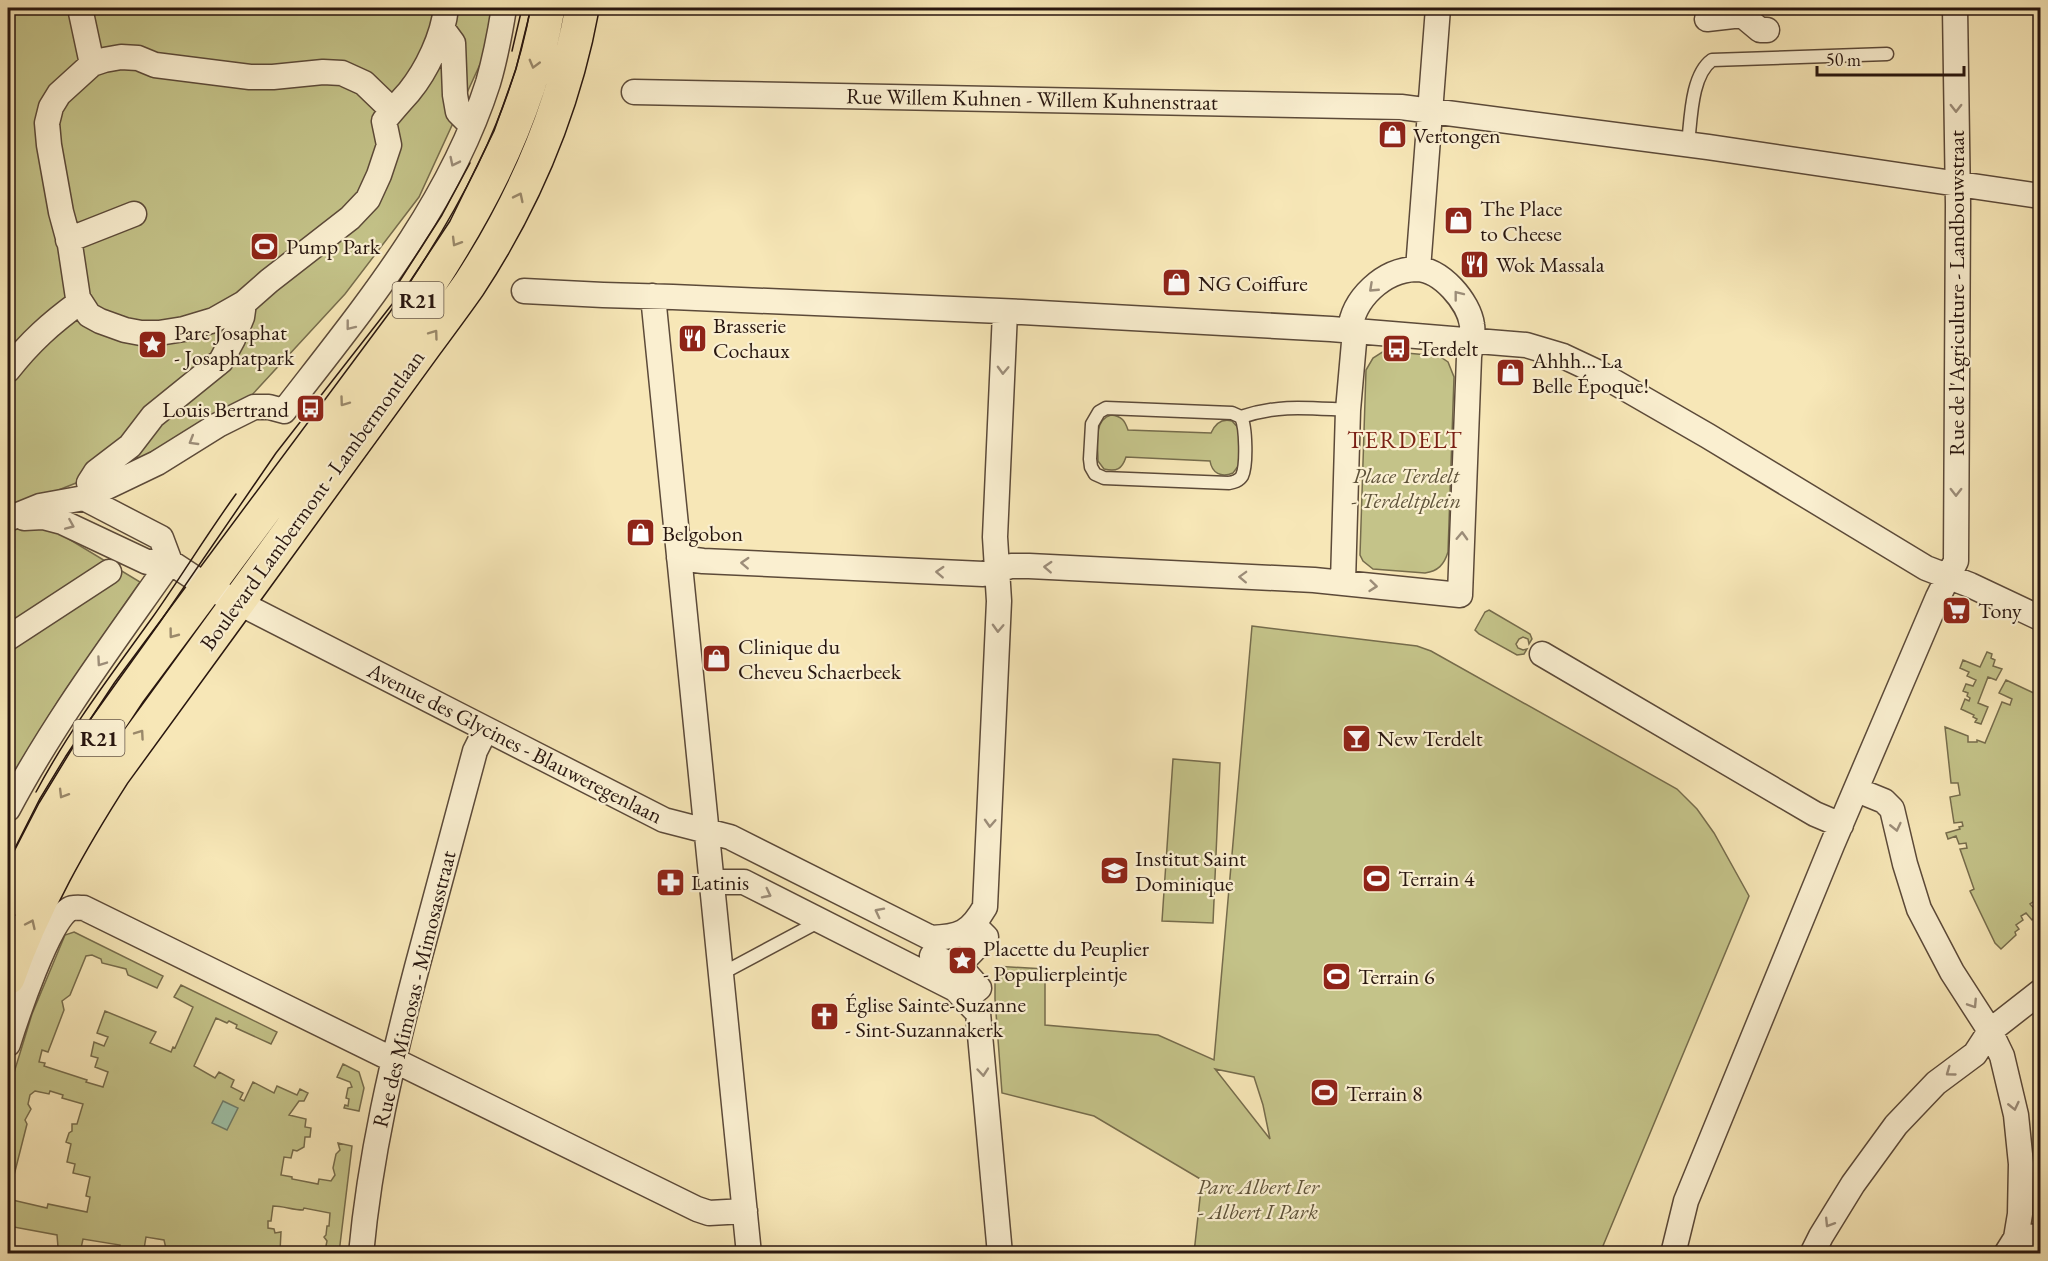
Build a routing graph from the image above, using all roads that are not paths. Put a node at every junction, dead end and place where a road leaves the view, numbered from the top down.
1 (80, 8) edge
2 (504, 8) edge
3 (548, 8) edge
4 (582, 8) edge
5 (1438, 8) edge
6 (1955, 8) edge
7 (444, 17) edge
8 (1707, 19) dead end
9 (1767, 30) dead end
10 (1887, 54) dead end
11 (92, 64) junction
12 (634, 92) dead end
13 (393, 110) junction
14 (1430, 110) junction
15 (471, 125) junction
16 (1688, 144) junction
17 (1956, 184) junction
18 (2040, 196) edge
19 (134, 214) dead end
20 (68, 240) junction
21 (1418, 269) junction
22 (524, 291) dead end
23 (653, 296) junction
24 (80, 302) junction
25 (244, 303) junction
26 (1005, 312) junction
27 (1352, 331) junction
28 (1472, 339) junction
29 (8, 370) edge
30 (1348, 410) junction
31 (1241, 417) junction
32 (87, 490) junction
33 (10, 518) edge
34 (679, 558) junction
35 (170, 562) junction
36 (998, 570) junction
37 (109, 572) dead end
38 (1948, 577) junction
39 (1343, 582) junction
40 (208, 587) junction
41 (237, 601) junction
42 (2040, 618) edge
43 (8, 638) edge
44 (1542, 654) dead end
45 (486, 729) junction
46 (1857, 790) junction
47 (8, 809) edge
48 (1841, 825) junction
49 (706, 831) junction
50 (711, 882) junction
51 (8, 900) edge
52 (819, 921) junction
53 (927, 955) junction
54 (721, 974) junction
55 (8, 978) edge
56 (2040, 992) edge
57 (973, 993) dead end
58 (1990, 1030) junction
59 (8, 1044) edge
60 (394, 1060) junction
61 (745, 1211) junction
62 (2040, 1236) edge
63 (2011, 1246) edge
64 (361, 1254) edge
65 (749, 1254) edge
66 (1000, 1254) edge
67 (1673, 1254) edge
68 (1812, 1254) edge

1 - 11 street
2 - 15 street
3 -> 40 main road, Boulevard Lambermont - Lambermontlaan / R21
41 -> 4 main road, Boulevard Lambermont - Lambermontlaan / R21
5 - 14 street
6 -> 17 street, Rue de l'Agriculture - Landbouwstraat
7 - 13 street
7 - 15 street
8 - 9 street
10 - 16 lane
11 - 13 street
11 - 20 street
12 - 14 street, Rue Willem Kuhnen - Willem Kuhnenstraat
13 - 25 street
14 - 16 street, Rue Willem Kuhnen - Willem Kuhnenstraat
14 - 21 street
15 -> 32 street
16 - 17 street, Rue Willem Kuhnen - Willem Kuhnenstraat
17 - 18 street, Rue Willem Kuhnen - Willem Kuhnenstraat
17 -> 38 street, Rue de l'Agriculture - Landbouwstraat
19 - 20 street
20 - 24 street
21 -> 27 street
28 -> 21 street
22 - 23 street
23 - 26 street
23 - 34 street
24 - 25 street
24 - 29 street
25 - 32 street
26 - 27 street
26 -> 36 street
27 - 28 street
27 - 30 street
28 - 38 street
39 -> 28 street
30 - 31 lane
30 - 39 street
31 - 31 lane
32 - 33 street
32 - 35 street
33 -> 35 street
36 -> 34 street
34 - 49 street
35 - 40 street, Avenue des Glycines - Blauweregenlaan
35 -> 47 street
39 -> 36 street
36 -> 53 street
37 - 43 street
38 - 42 street
38 - 46 street, Rue de l'Agriculture - Landbouwstraat
40 - 41 street, Avenue des Glycines - Blauweregenlaan
40 -> 51 main road, Boulevard Lambermont - Lambermontlaan / R21
41 - 45 street, Avenue des Glycines - Blauweregenlaan
55 -> 41 main road, Boulevard Lambermont - Lambermontlaan / R21
44 - 48 street
45 - 49 street, Avenue des Glycines - Blauweregenlaan
45 - 60 street, Rue des Mimosas - Mimosasstraat
46 - 48 street, Rue de l'Agriculture - Landbouwstraat
46 -> 58 street
48 - 67 street, Rue de l'Agriculture - Landbouwstraat
49 - 50 street
53 -> 49 street, Avenue des Glycines - Blauweregenlaan
50 -> 52 street
50 - 54 street
52 - 53 street
52 - 54 lane
53 - 57 street
53 -> 66 street
54 - 61 street
56 - 58 street
58 -> 63 street
58 -> 68 street
59 - 60 street
60 - 61 street
60 - 64 street, Rue des Mimosas - Mimosasstraat
61 - 65 street
62 - 63 street

